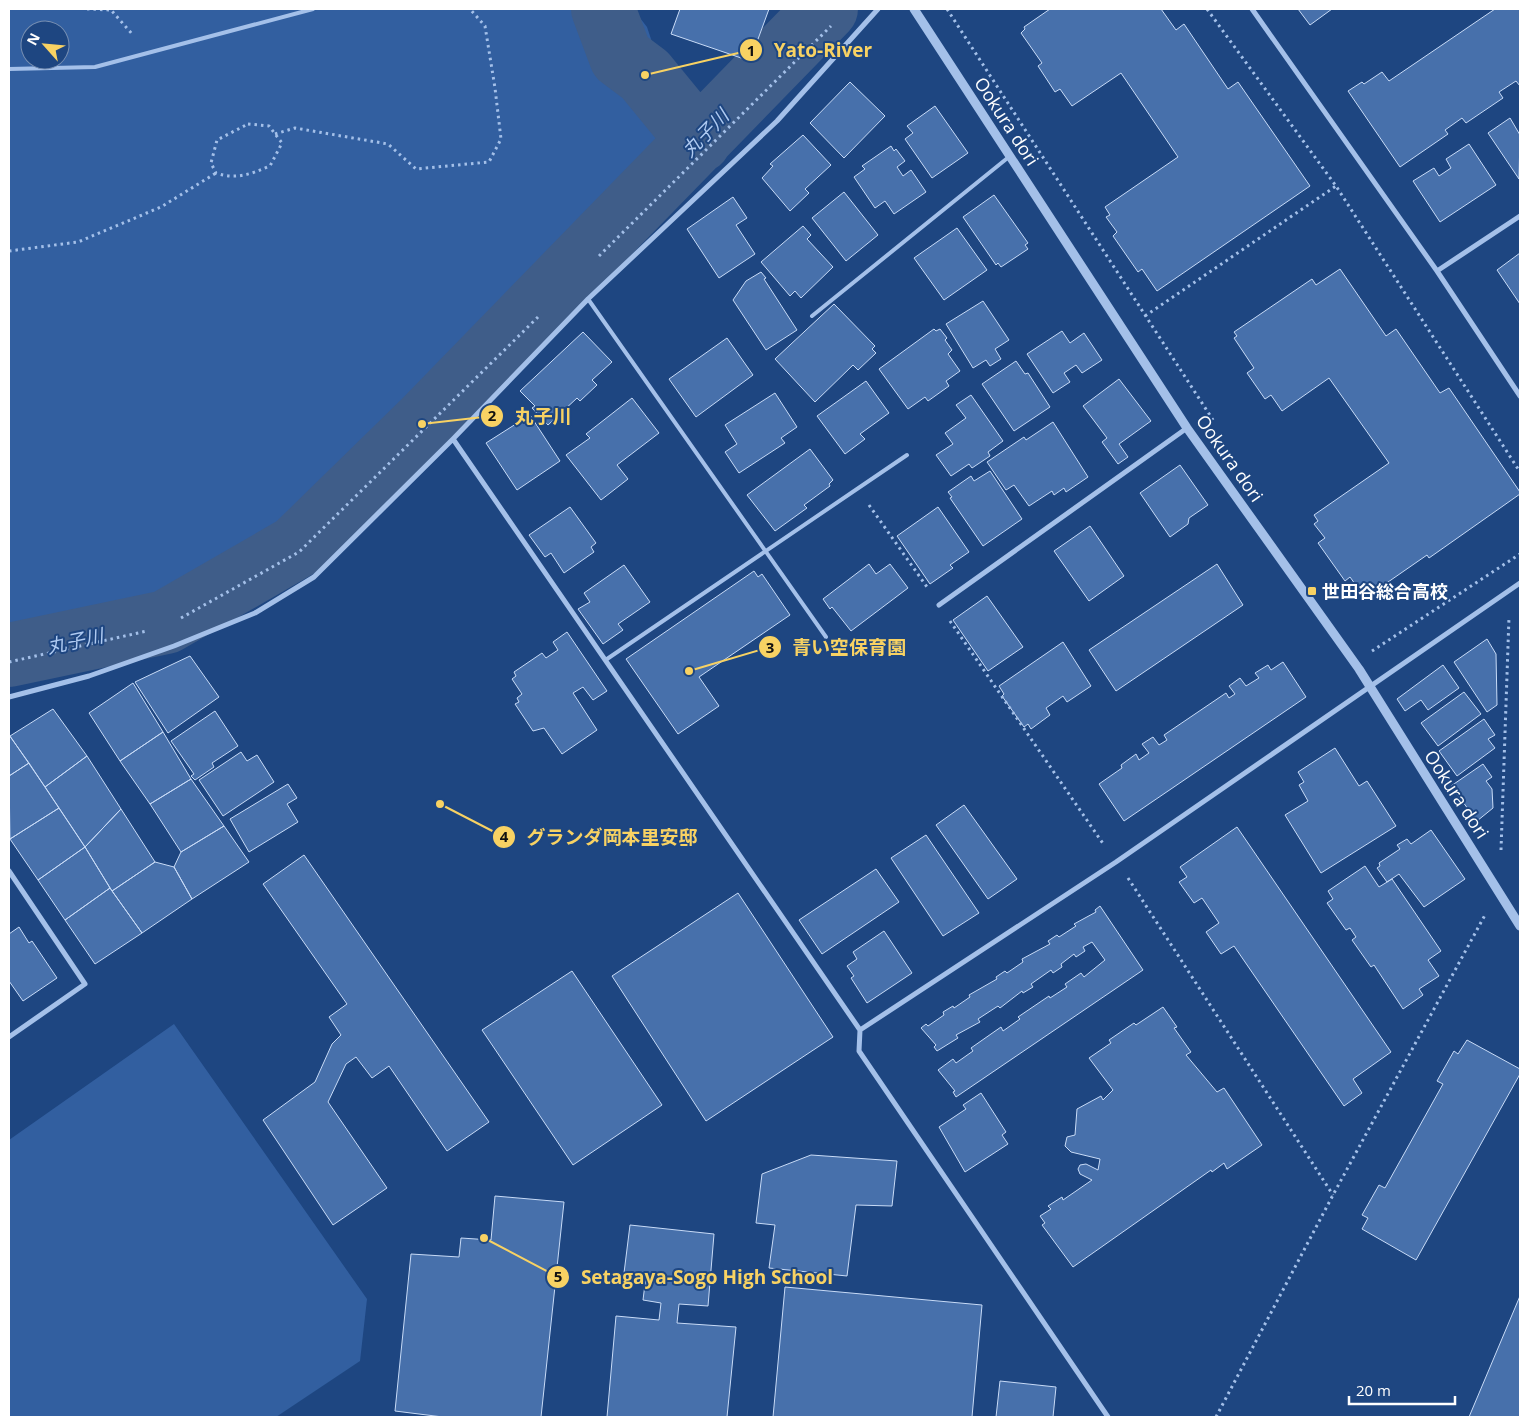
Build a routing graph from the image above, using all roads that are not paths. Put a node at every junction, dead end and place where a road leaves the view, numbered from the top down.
1 (313, 9) edge
2 (878, 9) edge
3 (914, 9) edge
4 (1252, 9) edge
5 (9, 69) edge
6 (1010, 156) junction
7 (1520, 216) edge
8 (1437, 271) junction
9 (588, 299) junction
10 (812, 316) dead end
11 (1520, 396) edge
12 (1188, 428) junction
13 (453, 439) junction
14 (907, 455) dead end
15 (764, 552) junction
16 (1520, 583) edge
17 (939, 605) road end
18 (826, 637) dead end
19 (607, 659) junction
20 (1370, 687) junction
21 (9, 697) edge
22 (9, 871) edge
23 (1520, 926) edge
24 (860, 1030) junction
25 (9, 1037) edge
26 (1108, 1417) edge

1 - 5 lane
2 - 9 street
3 - 6 street, Ookura dori
4 - 8 street
6 - 10 lane
6 - 12 street, Ookura dori
7 - 8 street
8 - 11 street
9 - 13 street
9 - 15 lane
12 - 17 street
12 - 20 street, Ookura dori
13 - 19 street
13 - 21 street
14 - 15 lane
15 - 18 lane
15 - 19 lane
16 - 20 street
19 - 24 street
20 - 23 street, Ookura dori
20 - 24 street
22 - 25 street
24 - 26 street

